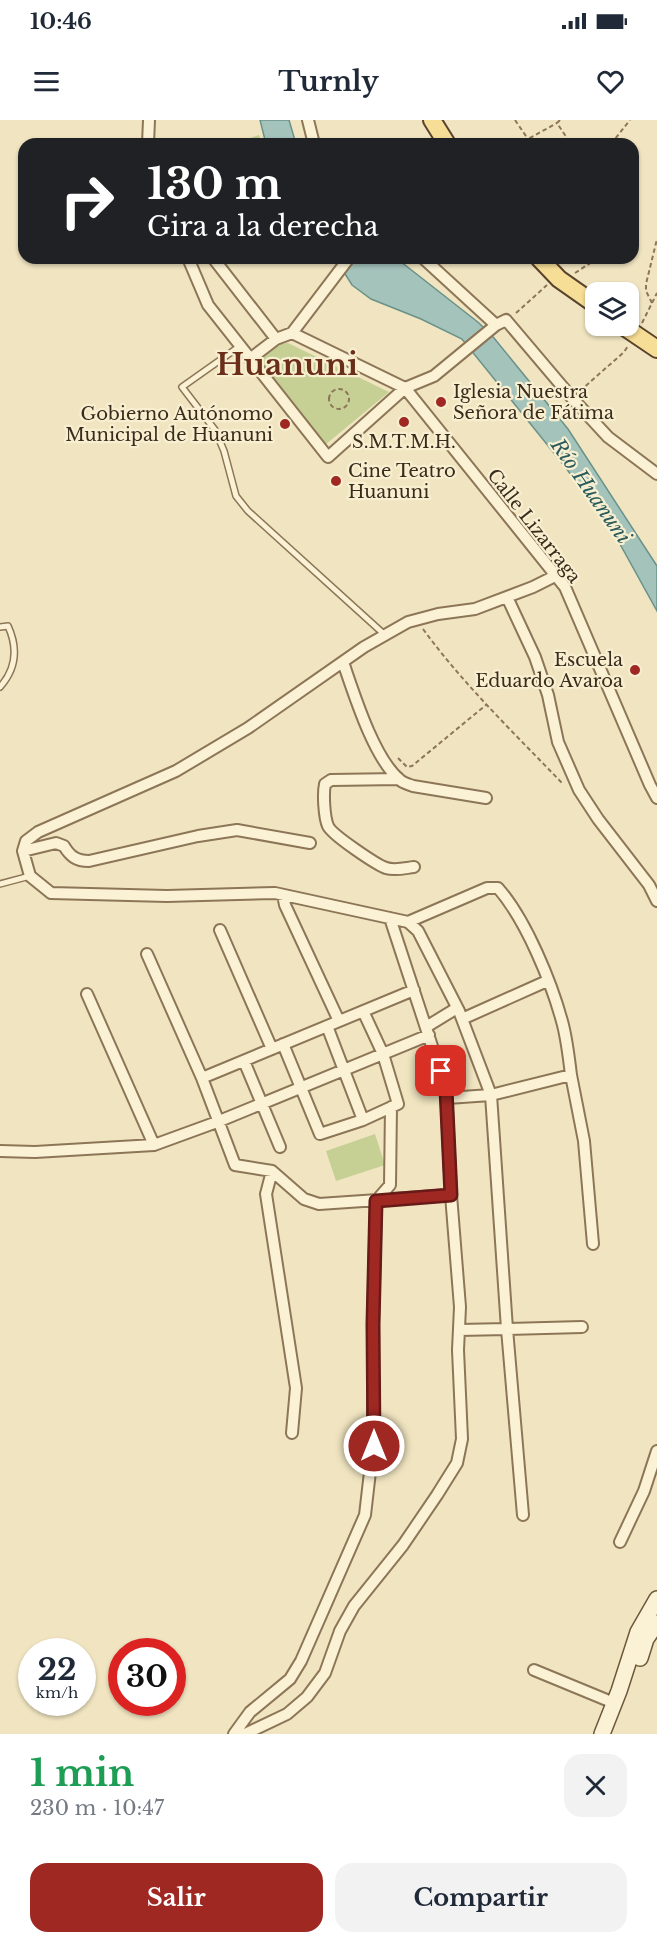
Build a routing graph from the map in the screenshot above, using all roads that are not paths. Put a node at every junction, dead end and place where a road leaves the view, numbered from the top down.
1 (149, 120) edge
2 (308, 120) edge
3 (432, 120) edge
4 (148, 138) edge
5 (312, 138) edge
6 (443, 138) edge
7 (191, 264) edge
8 (218, 264) edge
9 (344, 264) edge
10 (430, 264) edge
11 (545, 264) edge
12 (585, 298) edge
13 (500, 324) junction
14 (292, 333) junction
15 (638, 336) edge
16 (276, 339) junction
17 (240, 346) junction
18 (657, 349) edge
19 (250, 359) junction
20 (405, 388) junction
21 (657, 474) edge
22 (555, 576) junction
23 (507, 597) junction
24 (0, 627) edge
25 (385, 635) junction
26 (343, 662) junction
27 (0, 687) edge
28 (399, 779) junction
29 (656, 792) edge
30 (486, 798) dead end
31 (310, 843) dead end
32 (23, 851) junction
33 (414, 867) dead end
34 (30, 876) junction
35 (0, 884) edge
36 (283, 895) junction
37 (657, 900) edge
38 (390, 918) junction
39 (408, 921) junction
40 (220, 930) dead end
41 (147, 954) dead end
42 (547, 981) junction
43 (414, 990) junction
44 (87, 994) dead end
45 (363, 1011) junction
46 (459, 1013) junction
47 (339, 1021) junction
48 (327, 1026) junction
49 (427, 1031) junction
50 (283, 1044) junction
51 (272, 1049) junction
52 (383, 1054) junction
53 (244, 1061) junction
54 (343, 1070) junction
55 (572, 1074) junction
56 (202, 1078) junction
57 (301, 1088) junction
58 (491, 1095) junction
59 (447, 1098) junction
60 (262, 1104) junction
61 (392, 1107) junction
62 (363, 1120) junction
63 (217, 1122) junction
64 (154, 1145) junction
65 (280, 1148) dead end
66 (0, 1151) edge
67 (272, 1171) junction
68 (451, 1195) junction
69 (376, 1201) junction
70 (593, 1244) dead end
71 (582, 1327) dead end
72 (507, 1329) junction
73 (459, 1330) junction
74 (292, 1433) dead end
75 (657, 1451) edge
76 (523, 1515) dead end
77 (620, 1542) dead end
78 (657, 1599) edge
79 (657, 1623) edge
80 (534, 1670) dead end
81 (614, 1703) junction
82 (234, 1734) edge
83 (245, 1734) edge
84 (602, 1734) edge
85 (612, 1734) edge

1 - 4 street
2 - 5 street
3 - 6 main road
7 - 17 street
8 - 16 street
9 - 14 street
10 - 13 street
11 - 12 main road
13 - 20 street
13 - 21 street
14 - 16 street
14 - 20 street
15 - 18 main road
16 - 19 street
17 - 19 street
17 - 25 lane
19 - 20 street
20 - 22 street, Calle Lizarraga
22 - 23 street
22 - 29 street, Calle Lizarraga
23 - 25 street
23 - 37 street
24 - 27 lane
25 - 26 street
26 - 28 street
26 - 32 street
28 - 30 street
28 - 33 street
31 - 32 street
32 - 34 street
34 - 35 lane
34 - 36 street
36 - 38 street
36 - 47 street
38 - 39 street
38 - 43 street
39 - 42 street
39 - 46 street
40 - 51 street
41 - 56 street
42 - 46 street
42 - 55 street
43 - 45 street
43 - 49 street
44 - 64 street
45 - 47 street
45 - 52 street
46 - 49 street
46 - 58 street
47 - 48 street
48 - 50 street
48 - 54 street
49 - 52 street
49 - 59 street
50 - 51 street
50 - 57 street
51 - 53 street
52 - 54 street
52 - 61 street
53 - 56 street
53 - 60 street
54 - 57 street
54 - 62 street
55 - 58 street
55 - 70 street
56 - 63 street
57 - 60 street
57 - 62 street
58 - 59 street
58 - 72 street
59 - 68 street
60 - 63 street
60 - 65 street
61 - 62 street
61 - 69 street
63 - 64 street
63 - 67 street
64 - 66 street
67 - 69 street
67 - 74 street
68 - 69 street
68 - 73 street
69 - 82 street
71 - 72 street
72 - 73 street
72 - 76 street
73 - 83 street
75 - 77 street
78 - 81 street
79 - 85 street
80 - 81 street
81 - 84 street

